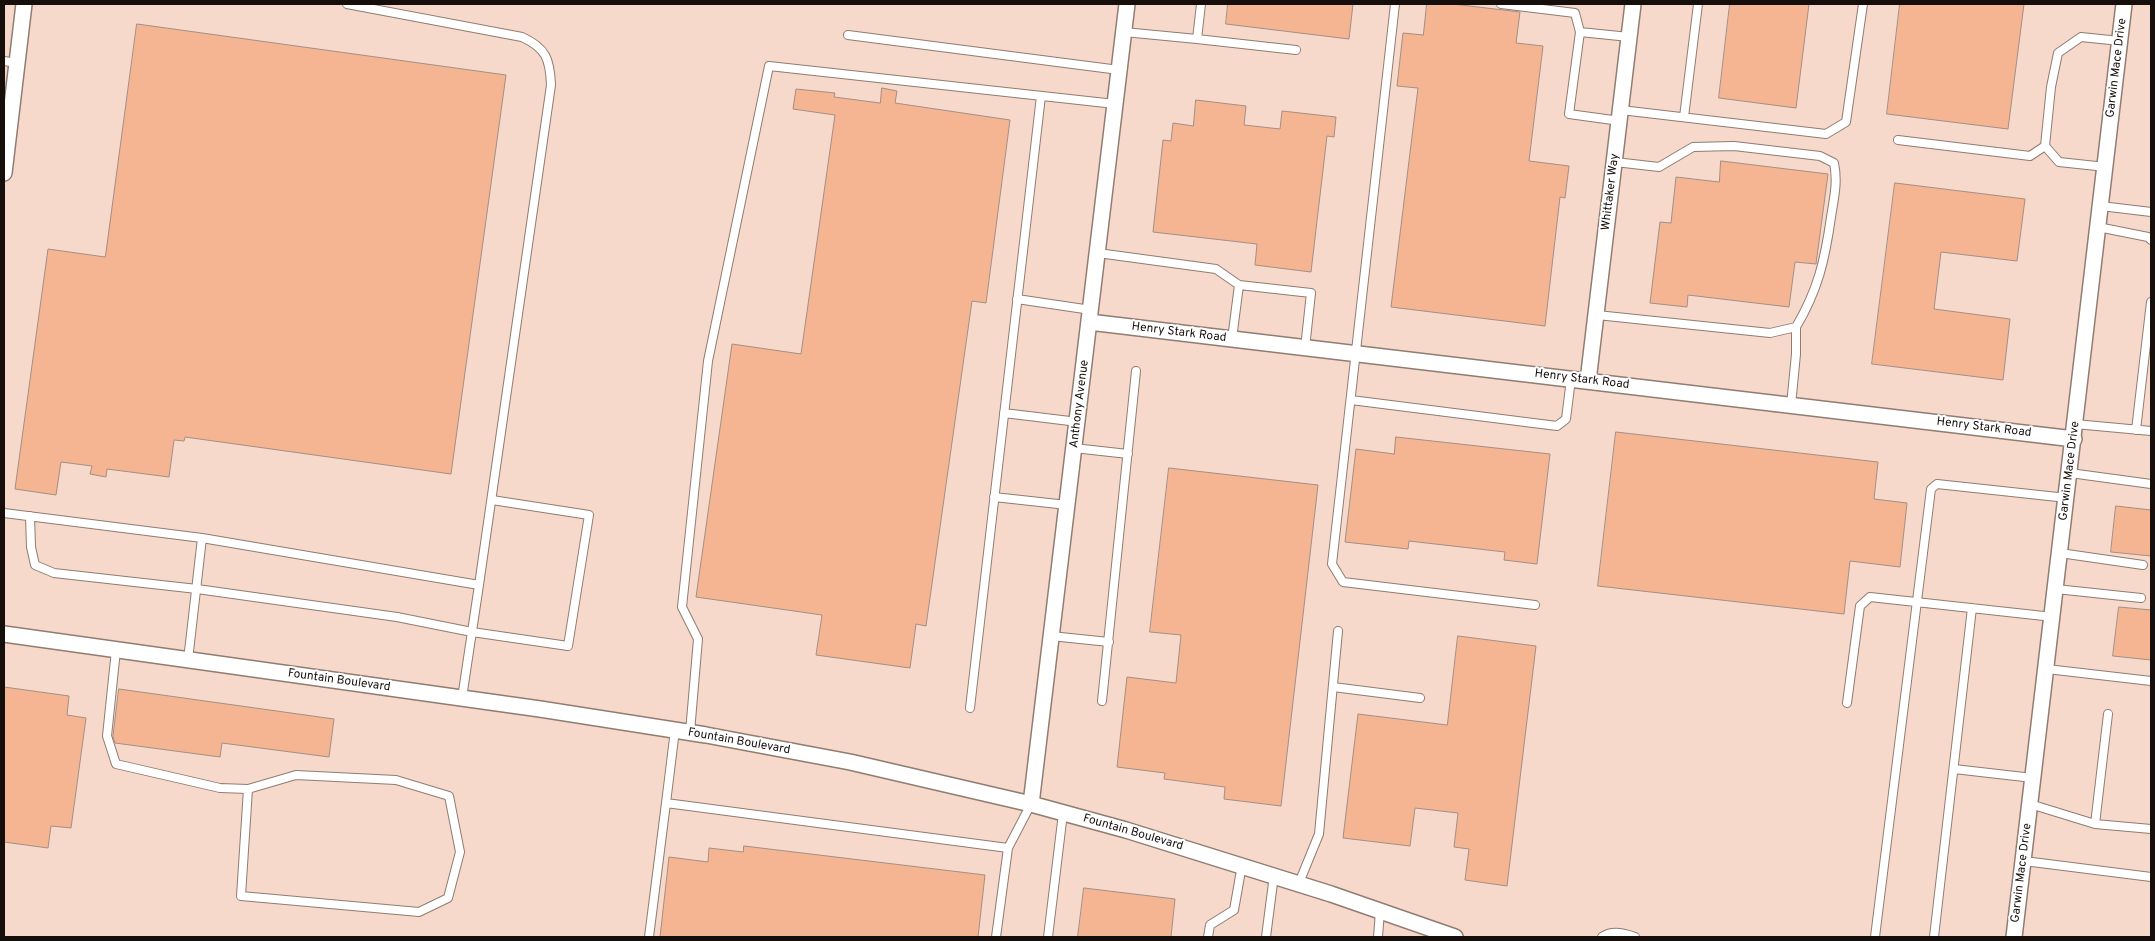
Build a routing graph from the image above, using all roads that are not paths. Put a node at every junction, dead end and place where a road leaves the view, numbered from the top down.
1 (24, 4) edge
2 (347, 4) edge
3 (1127, 4) edge
4 (1201, 4) edge
5 (1395, 4) edge
6 (1501, 4) edge
7 (1634, 4) edge
8 (1698, 4) edge
9 (1863, 4) edge
10 (2124, 4) edge
11 (1124, 32) junction
12 (1580, 32) junction
13 (848, 35) dead end
14 (1629, 37) junction
15 (1197, 39) junction
16 (2120, 40) junction
17 (1296, 50) dead end
18 (10, 62) edge
19 (1119, 70) junction
20 (1041, 96) junction
21 (1115, 104) junction
22 (1620, 115) junction
23 (1684, 117) junction
24 (1898, 140) dead end
25 (2045, 146) junction
26 (1614, 162) junction
27 (2106, 167) junction
28 (4, 173) edge
29 (2101, 206) junction
30 (2151, 212) edge
31 (2098, 227) junction
32 (2151, 240) edge
33 (1098, 253) junction
34 (1239, 285) junction
35 (1017, 300) junction
36 (2151, 302) edge
37 (1597, 315) junction
38 (1090, 316) junction
39 (1796, 327) junction
40 (1232, 339) junction
41 (1305, 348) junction
42 (1357, 354) junction
43 (1136, 371) dead end
44 (1571, 379) junction
45 (1588, 381) junction
46 (1351, 400) junction
47 (1791, 405) junction
48 (1004, 413) junction
49 (1078, 422) junction
50 (2136, 430) junction
51 (2151, 431) edge
52 (2074, 432) junction
53 (1074, 448) junction
54 (1128, 454) junction
55 (2070, 473) junction
56 (2151, 484) edge
57 (994, 497) junction
58 (2067, 498) junction
59 (492, 500) junction
60 (1067, 505) junction
61 (4, 513) edge
62 (30, 516) junction
63 (202, 538) junction
64 (2060, 553) junction
65 (2143, 565) dead end
66 (479, 585) junction
67 (196, 589) junction
68 (2056, 589) junction
69 (2141, 598) dead end
70 (1917, 602) junction
71 (1535, 605) dead end
72 (1972, 608) junction
73 (2053, 617) junction
74 (1338, 631) dead end
75 (472, 632) junction
76 (4, 634) edge
77 (1052, 636) junction
78 (1108, 642) junction
79 (116, 650) junction
80 (188, 660) junction
81 (2047, 669) junction
82 (2151, 681) edge
83 (1333, 687) junction
84 (462, 698) junction
85 (1420, 698) dead end
86 (1102, 702) dead end
87 (1847, 703) dead end
88 (970, 708) dead end
89 (2108, 714) dead end
90 (683, 731) junction
91 (1954, 769) junction
92 (2033, 778) junction
93 (248, 789) junction
94 (666, 803) junction
95 (1031, 804) junction
96 (2030, 804) junction
97 (1063, 813) junction
98 (2095, 824) junction
99 (2151, 829) edge
100 (1008, 848) junction
101 (2024, 861) junction
102 (1242, 865) junction
103 (1274, 875) junction
104 (2151, 877) edge
105 (1299, 883) junction
106 (1380, 911) junction
107 (649, 937) edge
108 (996, 937) edge
109 (1048, 937) edge
110 (1208, 937) edge
111 (1266, 937) edge
112 (1378, 937) edge
113 (1455, 937) edge
114 (1602, 937) edge
115 (1636, 937) edge
116 (1875, 937) edge
117 (1934, 937) edge
118 (2014, 937) edge

1 - 18 street
2 - 59 lane
3 - 11 street, Anthony Avenue
4 - 15 lane
5 - 42 lane
6 - 12 lane
7 - 14 street, Whittaker Way
8 - 23 lane
9 - 23 lane
10 - 16 street, Garwin Mace Drive
11 - 15 lane
11 - 19 street, Anthony Avenue
12 - 14 lane
12 - 22 lane
13 - 19 lane
14 - 22 street, Whittaker Way
15 - 17 lane
16 - 25 lane
16 - 27 street, Garwin Mace Drive
18 - 28 street
19 - 21 street, Anthony Avenue
20 - 21 lane
20 - 35 lane
20 - 90 lane
21 - 33 street, Anthony Avenue
22 - 23 lane
22 - 26 street, Whittaker Way
24 - 25 lane
25 - 27 lane
26 - 37 street, Whittaker Way
26 - 39 lane
27 - 29 street, Garwin Mace Drive
29 - 30 lane
29 - 31 street, Garwin Mace Drive
31 - 32 lane
31 - 52 street, Garwin Mace Drive
33 - 34 lane
33 - 38 street, Anthony Avenue
34 - 40 lane
34 - 41 lane
35 - 38 lane
35 - 48 lane
36 - 50 lane
37 - 39 lane
37 - 45 street, Whittaker Way
38 - 40 street, Henry Stark Road
38 - 49 street, Anthony Avenue
39 - 47 lane
40 - 41 street, Henry Stark Road
41 - 42 street, Henry Stark Road
42 - 44 street, Henry Stark Road
42 - 46 lane
43 - 54 lane
44 - 45 street, Henry Stark Road
44 - 46 lane
45 - 47 street, Henry Stark Road
46 - 71 lane
47 - 52 street, Henry Stark Road
48 - 49 lane
48 - 57 lane
49 - 53 street, Anthony Avenue
50 - 51 lane
50 - 52 lane
52 - 55 street, Garwin Mace Drive
53 - 54 lane
53 - 60 street, Anthony Avenue
54 - 78 lane
55 - 56 lane
55 - 58 street, Garwin Mace Drive
57 - 60 lane
57 - 88 lane
58 - 64 street, Garwin Mace Drive
58 - 70 lane
59 - 66 lane
59 - 75 lane
60 - 77 street, Anthony Avenue
61 - 62 lane
62 - 63 lane
62 - 67 lane
63 - 66 lane
63 - 67 lane
64 - 65 lane
64 - 68 street, Garwin Mace Drive
66 - 75 lane
67 - 75 lane
67 - 80 lane
68 - 69 lane
68 - 73 street, Garwin Mace Drive
70 - 72 lane
70 - 87 lane
70 - 116 lane
72 - 73 lane
72 - 91 lane
73 - 81 street, Garwin Mace Drive
74 - 83 lane
75 - 84 lane
76 - 79 street, Fountain Boulevard
77 - 78 lane
77 - 95 street, Anthony Avenue
78 - 86 lane
79 - 80 street, Fountain Boulevard
79 - 93 lane
80 - 84 street, Fountain Boulevard
81 - 82 lane
81 - 92 street, Garwin Mace Drive
83 - 85 lane
83 - 105 lane
84 - 90 street, Fountain Boulevard
89 - 98 lane
90 - 94 lane
90 - 95 street, Fountain Boulevard
91 - 92 lane
91 - 117 lane
92 - 96 street, Garwin Mace Drive
93 - 93 lane
94 - 100 lane
94 - 107 lane
95 - 97 street, Fountain Boulevard
95 - 100 lane
96 - 98 lane
96 - 101 street, Garwin Mace Drive
97 - 102 street, Fountain Boulevard
97 - 109 lane
98 - 99 lane
100 - 108 lane
101 - 104 lane
101 - 118 street, Garwin Mace Drive
102 - 103 street, Fountain Boulevard
102 - 110 lane
103 - 105 street, Fountain Boulevard
103 - 111 lane
105 - 106 street, Fountain Boulevard
106 - 112 lane
106 - 113 street, Fountain Boulevard
114 - 115 lane

